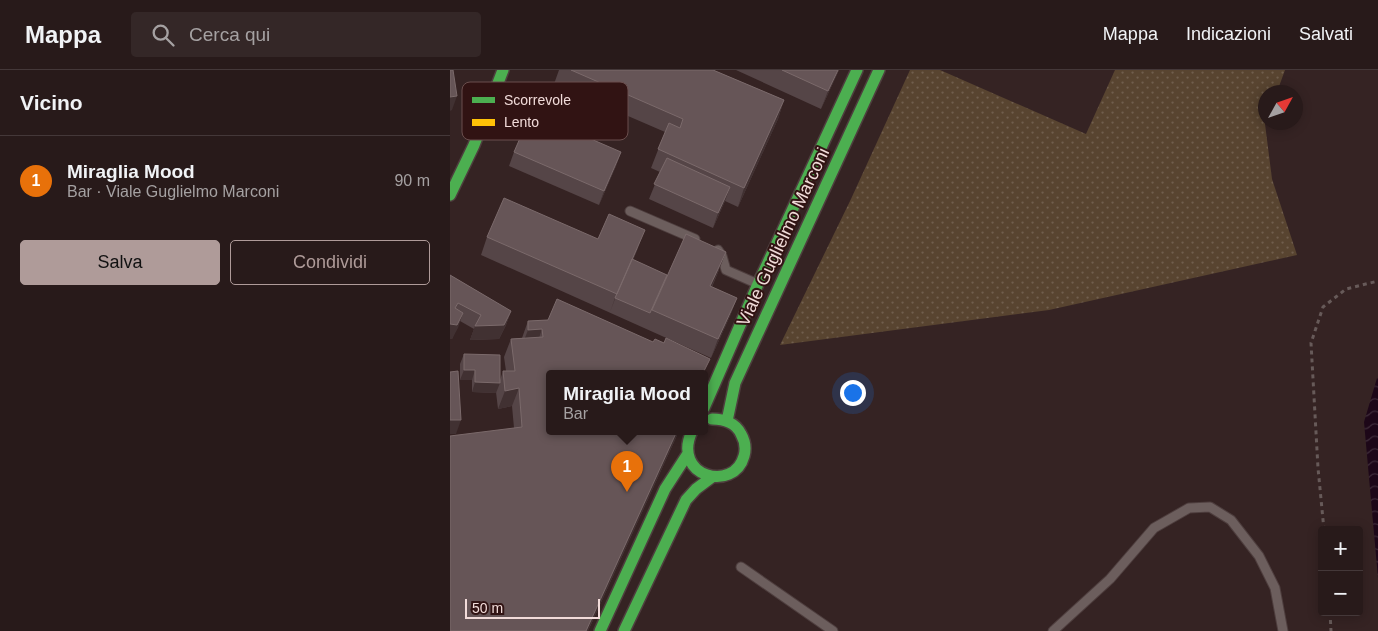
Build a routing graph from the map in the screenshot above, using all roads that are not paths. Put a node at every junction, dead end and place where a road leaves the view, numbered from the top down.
1 (504, 70) edge
2 (857, 70) edge
3 (879, 70) edge
4 (499, 82) edge
5 (476, 140) edge
6 (450, 195) edge
7 (630, 211) dead end
8 (758, 284) junction
9 (708, 399) edge
10 (708, 420) edge
11 (727, 421) junction
12 (690, 435) edge
13 (687, 455) junction
14 (712, 477) junction
15 (742, 567) dead end
16 (600, 631) edge
17 (624, 631) edge
18 (833, 631) edge
19 (1054, 631) edge
20 (1283, 631) edge

1 - 4 main road
2 - 8 main road, Viale Guglielmo Marconi
3 - 11 main road, Viale Guglielmo Marconi
5 - 6 main road
7 - 8 lane
8 - 9 main road, Viale Guglielmo Marconi
10 - 11 main road
11 - 14 main road
12 - 13 main road
13 - 14 main road
13 - 16 main road
14 - 17 main road
15 - 18 lane
19 - 20 lane

